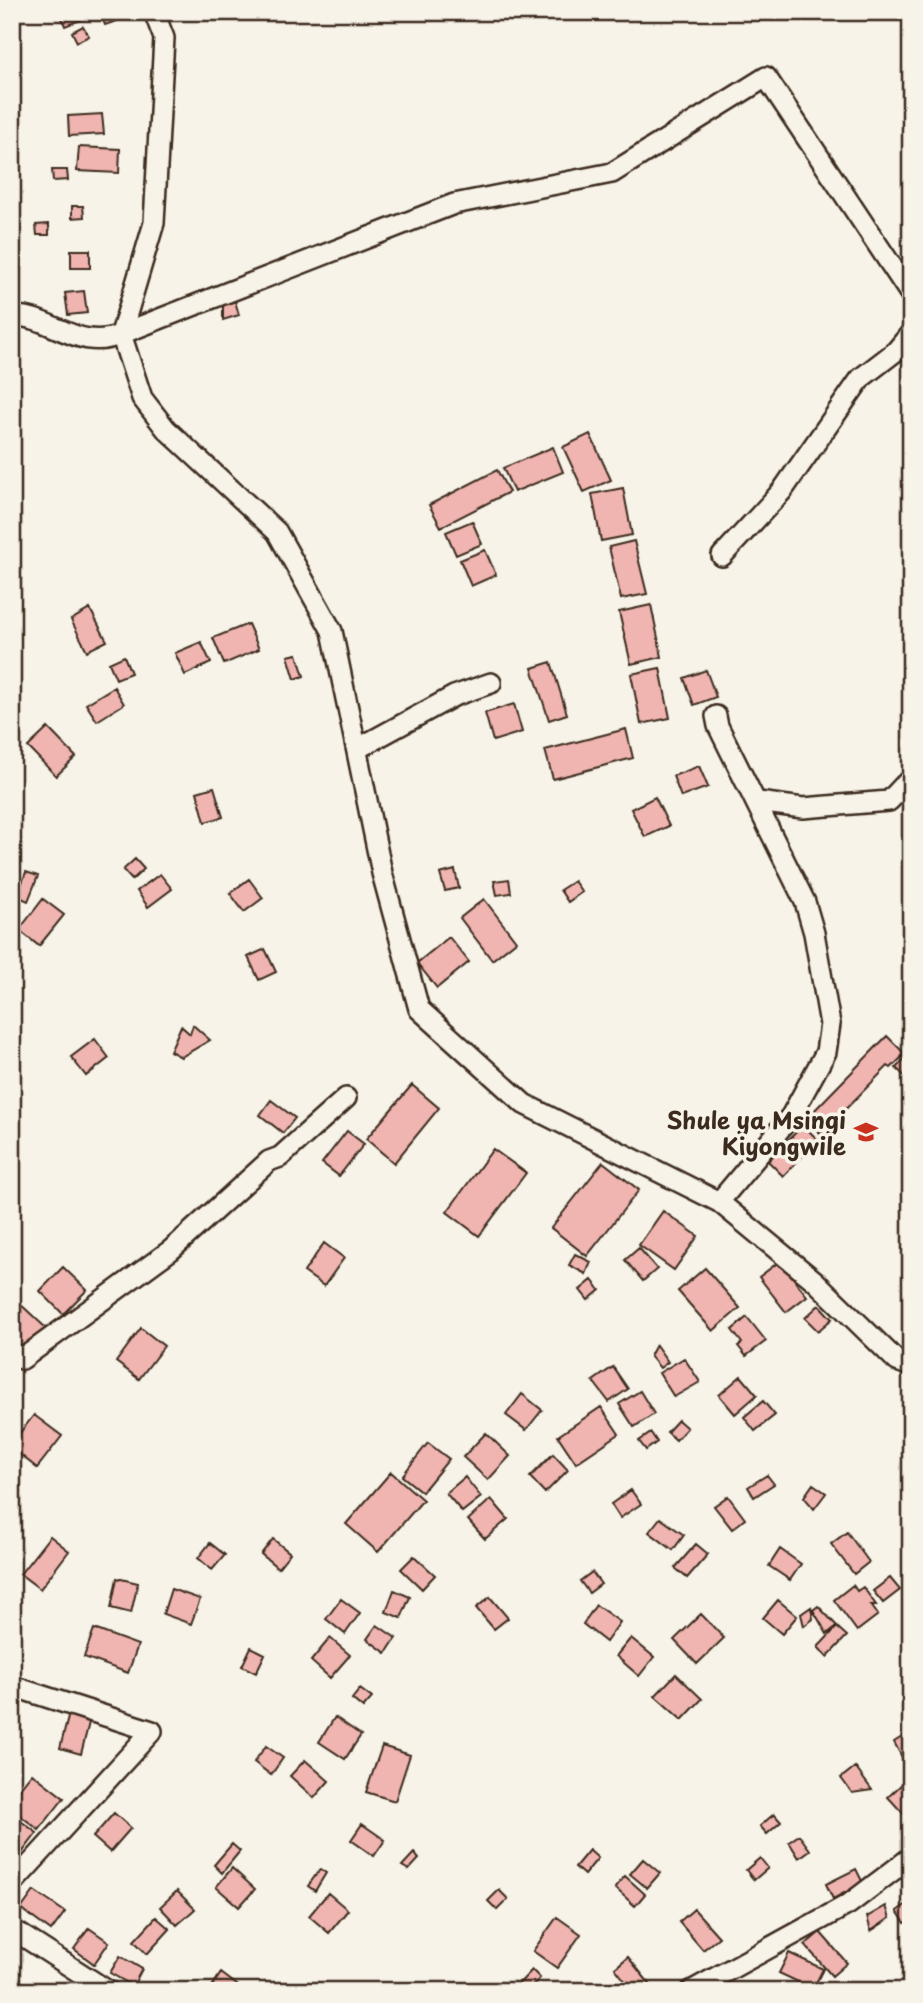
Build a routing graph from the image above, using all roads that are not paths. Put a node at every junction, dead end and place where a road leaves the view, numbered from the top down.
1 (154, 12) edge
2 (911, 295) edge
3 (12, 316) edge
4 (911, 332) edge
5 (121, 334) junction
6 (722, 556) dead end
7 (491, 683) dead end
8 (716, 716) dead end
9 (356, 748) junction
10 (911, 783) edge
11 (758, 802) junction
12 (346, 1098) dead end
13 (719, 1202) junction
14 (12, 1352) edge
15 (911, 1366) edge
16 (12, 1686) edge
17 (911, 1857) edge
18 (12, 1884) edge
19 (12, 1929) edge
20 (108, 1991) edge
21 (691, 1991) edge

1 - 5 street
2 - 5 street
3 - 5 street
4 - 6 street
5 - 9 street
7 - 9 street
8 - 11 street
9 - 13 street
10 - 11 street
11 - 13 street
12 - 14 street
13 - 15 street
16 - 18 street
17 - 21 street
19 - 20 street

